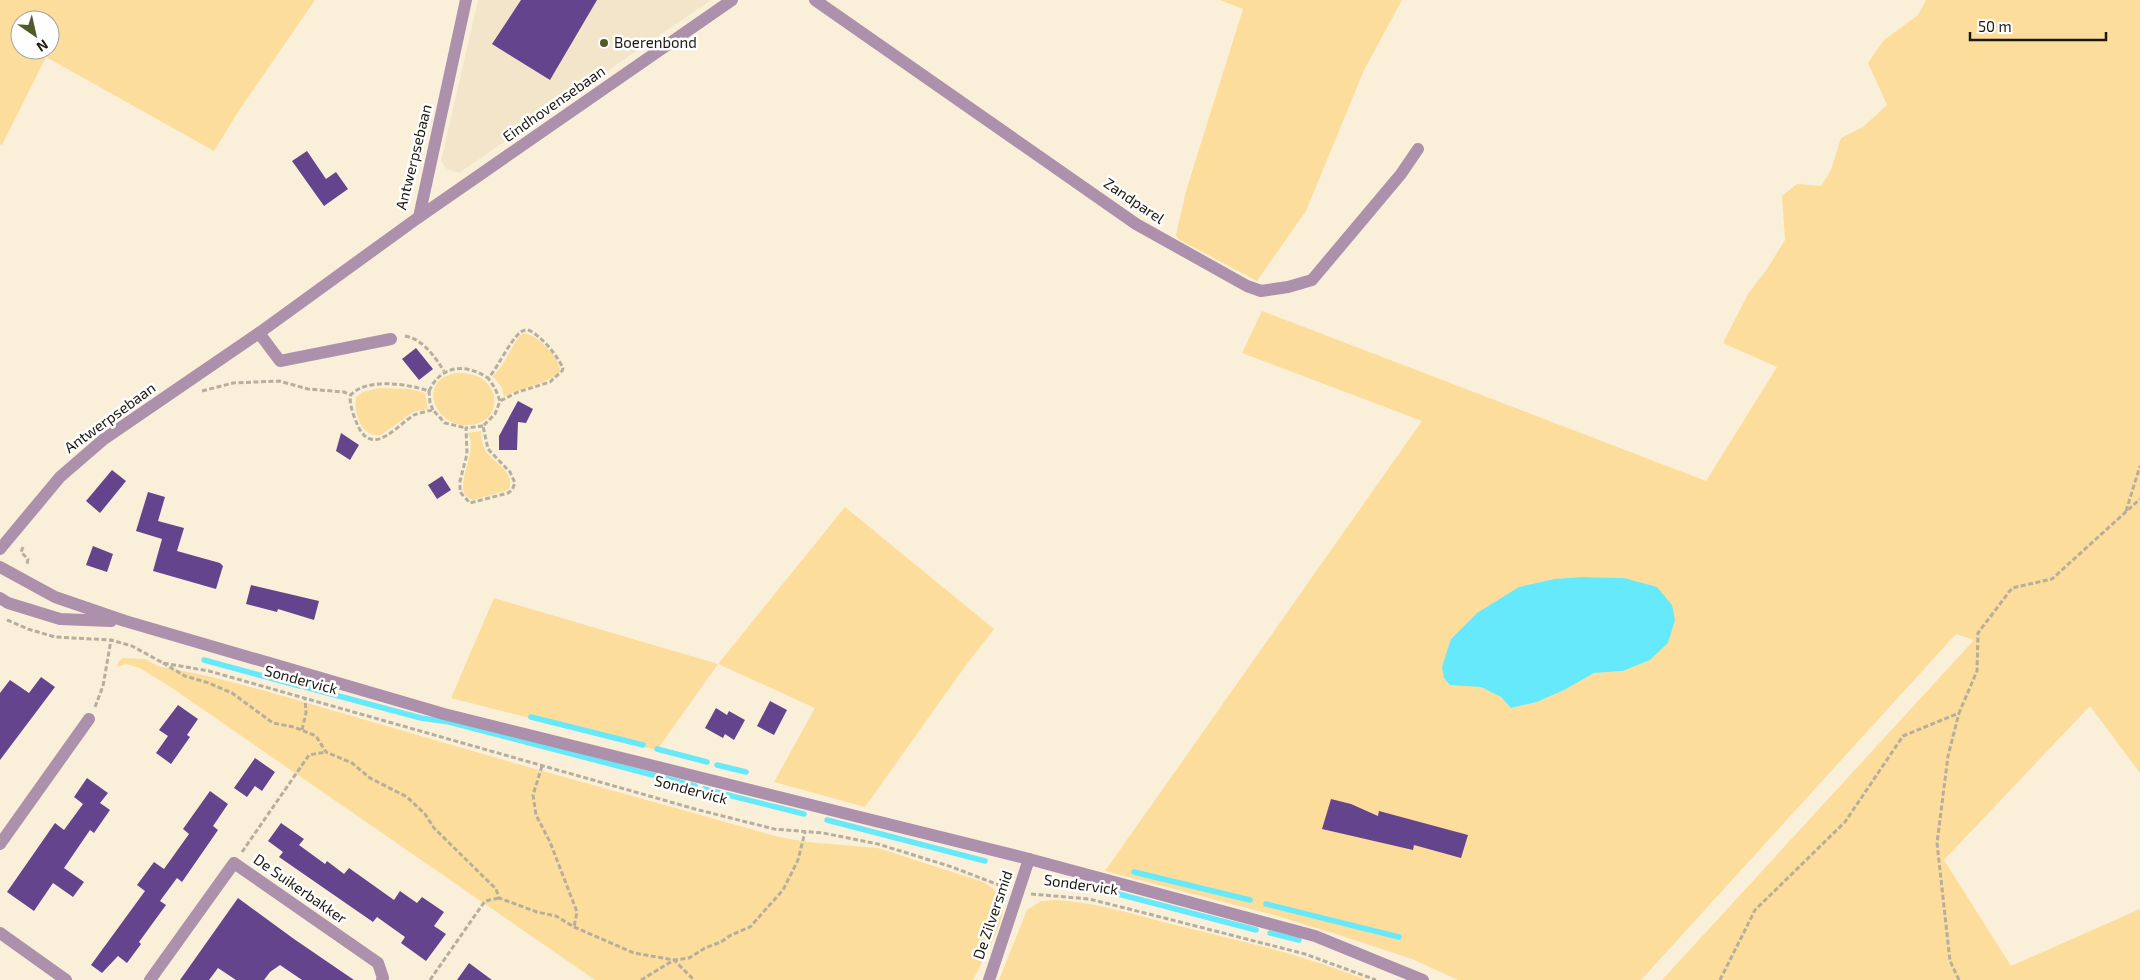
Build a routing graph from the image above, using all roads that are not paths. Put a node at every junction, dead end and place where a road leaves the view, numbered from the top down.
1 (466, 0) edge
2 (732, 0) edge
3 (815, 0) edge
4 (1418, 149) dead end
5 (419, 218) junction
6 (259, 333) junction
7 (392, 340) road end
8 (0, 549) edge
9 (0, 566) edge
10 (4, 600) edge
11 (126, 621) junction
12 (89, 719) road end
13 (0, 844) edge
14 (1028, 859) junction
15 (0, 933) edge
16 (66, 980) edge
17 (150, 980) edge
18 (382, 980) edge
19 (989, 980) edge
20 (1424, 980) edge

1 - 5 street, Antwerpsebaan
2 - 5 street, Eindhovensebaan
3 - 4 street, Zandparel
5 - 6 street, Antwerpsebaan
6 - 7 street
6 - 8 street, Antwerpsebaan
9 - 11 street, Sondervick
10 - 11 street, Sondervick
11 - 14 street, Sondervick
12 - 13 street
14 - 19 street, De Zilversmid
14 - 20 street, Sondervick
15 - 16 street
17 - 18 street, De Suikerbakker

